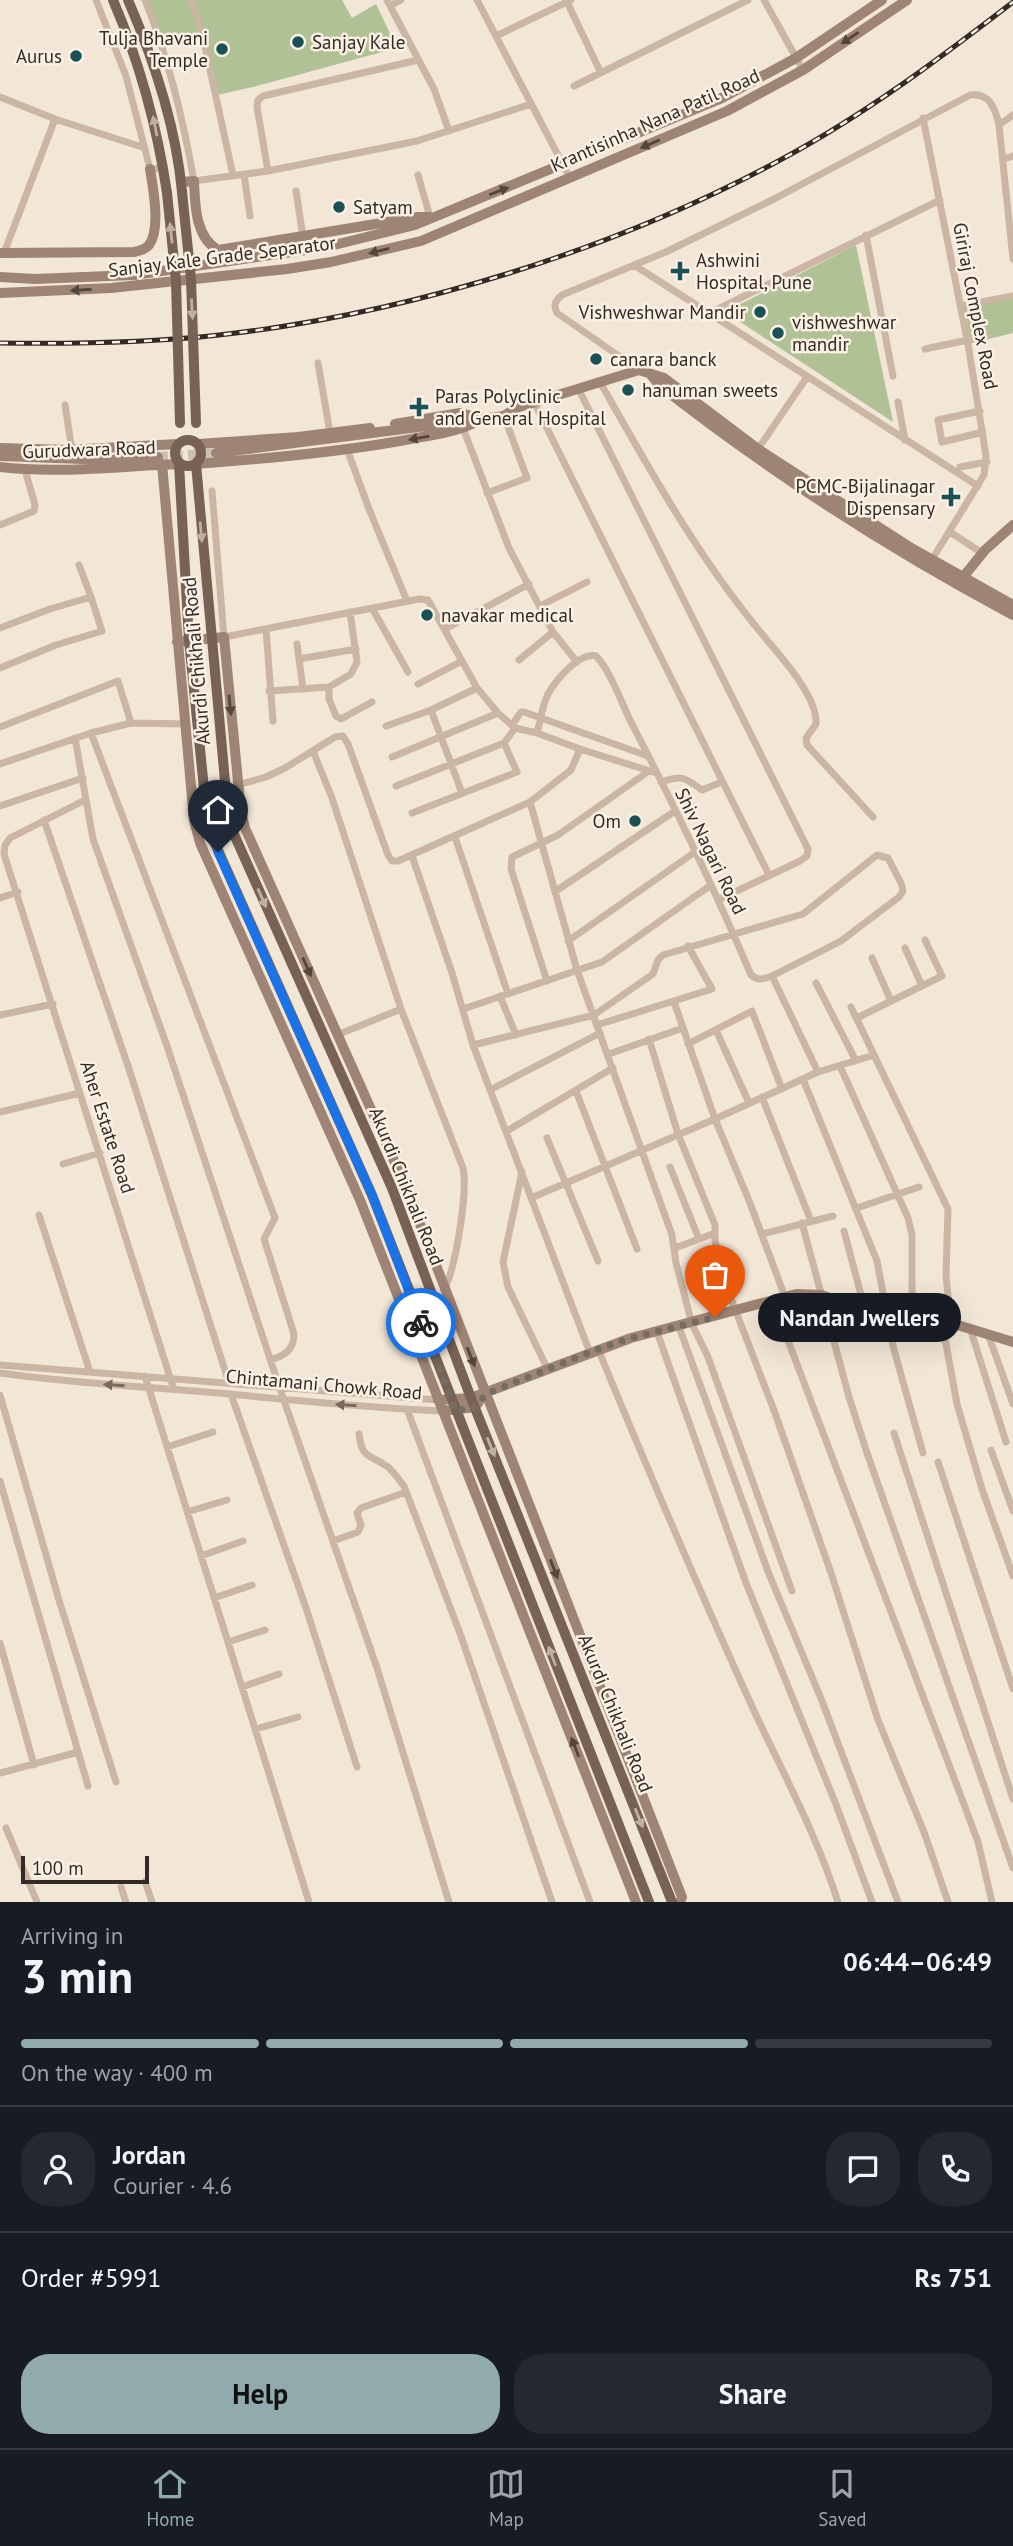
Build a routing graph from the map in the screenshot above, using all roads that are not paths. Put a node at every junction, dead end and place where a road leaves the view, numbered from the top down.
1 (96, 0) edge
2 (113, 0) edge
3 (128, 0) edge
4 (145, 0) edge
5 (191, 0) edge
6 (401, 0) edge
7 (477, 0) edge
8 (748, 0) edge
9 (764, 0) edge
10 (882, 0) edge
11 (907, 0) edge
12 (569, 1) edge
13 (388, 3) edge
14 (496, 36) junction
15 (796, 58) junction
16 (418, 60) junction
17 (803, 70) junction
18 (601, 73) junction
19 (574, 86) dead end
20 (0, 97) edge
21 (531, 104) junction
22 (1013, 115) edge
23 (923, 118) junction
24 (55, 119) junction
25 (999, 125) junction
26 (449, 131) junction
27 (145, 148) junction
28 (1013, 156) edge
29 (1003, 159) junction
30 (564, 164) junction
31 (163, 168) junction
32 (150, 169) junction
33 (268, 171) junction
34 (244, 174) junction
35 (233, 175) junction
36 (418, 175) dead end
37 (570, 178) junction
38 (194, 181) junction
39 (181, 187) junction
40 (296, 191) dead end
41 (940, 200) junction
42 (250, 216) dead end
43 (433, 217) junction
44 (415, 225) junction
45 (444, 233) joint
46 (866, 235) junction
47 (303, 237) junction
48 (421, 241) junction
49 (2, 253) edge
50 (1013, 259) edge
51 (634, 265) junction
52 (0, 277) edge
53 (0, 293) edge
54 (1013, 296) edge
55 (960, 306) junction
56 (710, 313) junction
57 (987, 336) dead end
58 (967, 341) junction
59 (925, 349) dead end
60 (318, 363) dead end
61 (639, 370) junction
62 (651, 375) junction
63 (892, 376) dead end
64 (807, 377) junction
65 (600, 382) junction
66 (578, 388) junction
67 (534, 402) junction
68 (898, 402) dead end
69 (65, 405) dead end
70 (980, 411) junction
71 (504, 416) junction
72 (484, 419) junction
73 (463, 428) junction
74 (984, 432) junction
75 (330, 433) junction
76 (905, 440) junction
77 (179, 443) junction
78 (198, 444) junction
79 (0, 448) edge
80 (347, 449) junction
81 (758, 449) junction
82 (72, 450) junction
83 (216, 453) tunnel mouth
84 (0, 456) edge
85 (160, 461) junction
86 (986, 462) junction
87 (179, 464) junction
88 (195, 464) junction
89 (0, 467) edge
90 (960, 467) dead end
91 (25, 470) junction
92 (978, 486) junction
93 (212, 491) dead end
94 (487, 493) junction
95 (0, 525) edge
96 (1013, 525) edge
97 (950, 532) junction
98 (982, 553) junction
99 (930, 564) junction
100 (79, 565) dead end
101 (961, 580) junction
102 (587, 582) dead end
103 (528, 584) junction
104 (91, 597) junction
105 (407, 601) junction
106 (1013, 605) edge
107 (540, 606) junction
108 (372, 608) junction
109 (350, 612) junction
110 (1013, 615) edge
111 (0, 628) edge
112 (265, 629) junction
113 (445, 629) junction
114 (553, 632) junction
115 (224, 637) junction
116 (210, 638) junction
117 (189, 640) junction
118 (177, 642) junction
119 (297, 644) dead end
120 (356, 649) junction
121 (299, 659) junction
122 (519, 660) dead end
123 (462, 661) junction
124 (577, 662) junction
125 (0, 668) edge
126 (408, 672) dead end
127 (418, 684) dead end
128 (329, 687) junction
129 (477, 688) junction
130 (303, 689) junction
131 (269, 691) junction
132 (372, 702) dead end
133 (431, 710) junction
134 (498, 713) junction
135 (541, 719) junction
136 (273, 721) dead end
137 (131, 723) junction
138 (185, 724) junction
139 (386, 726) dead end
140 (0, 727) edge
141 (514, 727) junction
142 (90, 733) junction
143 (537, 733) junction
144 (75, 738) junction
145 (441, 738) junction
146 (504, 743) junction
147 (580, 749) junction
148 (313, 751) junction
149 (649, 756) junction
150 (392, 757) dead end
151 (450, 763) junction
152 (0, 764) edge
153 (652, 772) junction
154 (83, 778) junction
155 (660, 782) junction
156 (722, 782) junction
157 (238, 785) junction
158 (396, 786) dead end
159 (462, 793) junction
160 (85, 800) junction
161 (530, 802) junction
162 (0, 806) edge
163 (675, 811) junction
164 (412, 813) dead end
165 (873, 817) dead end
166 (44, 820) junction
167 (455, 837) junction
168 (543, 843) junction
169 (695, 852) junction
170 (412, 856) junction
171 (769, 875) junction
172 (711, 885) junction
173 (556, 891) junction
174 (18, 892) junction
175 (0, 898) edge
176 (718, 900) junction
177 (734, 934) junction
178 (925, 940) dead end
179 (568, 941) junction
180 (688, 946) junction
181 (905, 948) dead end
182 (872, 958) dead end
183 (577, 971) junction
184 (772, 976) junction
185 (547, 981) junction
186 (816, 983) dead end
187 (922, 986) junction
188 (504, 995) junction
189 (891, 1001) junction
190 (674, 1002) junction
191 (53, 1004) junction
192 (851, 1007) dead end
193 (401, 1009) junction
194 (463, 1009) junction
195 (0, 1015) edge
196 (594, 1015) junction
197 (856, 1018) junction
198 (682, 1028) junction
199 (599, 1029) junction
200 (716, 1030) junction
201 (337, 1035) junction
202 (516, 1035) junction
203 (649, 1039) junction
204 (688, 1044) junction
205 (473, 1045) junction
206 (608, 1054) junction
207 (874, 1055) junction
208 (856, 1061) junction
209 (841, 1066) junction
210 (613, 1068) junction
211 (818, 1072) junction
212 (803, 1079) junction
213 (782, 1088) junction
214 (490, 1090) junction
215 (576, 1091) junction
216 (80, 1093) junction
217 (762, 1097) junction
218 (750, 1103) junction
219 (0, 1112) edge
220 (715, 1119) junction
221 (506, 1131) junction
222 (678, 1134) junction
223 (547, 1138) dead end
224 (642, 1150) junction
225 (100, 1153) junction
226 (63, 1164) dead end
227 (604, 1166) junction
228 (670, 1167) dead end
229 (522, 1171) junction
230 (565, 1182) junction
231 (919, 1187) dead end
232 (898, 1194) junction
233 (531, 1198) junction
234 (857, 1208) junction
235 (39, 1215) dead end
236 (833, 1216) dead end
237 (811, 1221) junction
238 (802, 1223) junction
239 (844, 1231) dead end
240 (715, 1233) junction
241 (762, 1234) junction
242 (699, 1239) junction
243 (675, 1248) junction
244 (637, 1249) dead end
245 (598, 1261) dead end
246 (444, 1290) junction
247 (821, 1295) junction
248 (785, 1297) junction
249 (773, 1301) junction
250 (865, 1310) junction
251 (737, 1311) junction
252 (887, 1317) junction
253 (912, 1318) junction
254 (946, 1322) junction
255 (692, 1324) junction
256 (679, 1327) junction
257 (970, 1328) junction
258 (657, 1332) junction
259 (988, 1334) junction
260 (1013, 1342) edge
261 (594, 1351) junction
262 (271, 1360) junction
263 (0, 1364) edge
264 (548, 1370) junction
265 (90, 1372) junction
266 (0, 1373) edge
267 (145, 1376) junction
268 (171, 1378) junction
269 (229, 1383) junction
270 (149, 1388) junction
271 (281, 1389) junction
272 (174, 1390) junction
273 (231, 1394) junction
274 (486, 1394) junction
275 (0, 1395) edge
276 (438, 1400) junction
277 (285, 1401) junction
278 (473, 1403) junction
279 (1013, 1404) edge
280 (454, 1406) junction
281 (407, 1409) junction
282 (443, 1412) junction
283 (213, 1432) dead end
284 (894, 1433) dead end
285 (359, 1434) dead end
286 (1006, 1442) dead end
287 (167, 1447) junction
288 (991, 1450) dead end
289 (923, 1453) dead end
290 (939, 1462) dead end
291 (0, 1481) edge
292 (406, 1492) junction
293 (228, 1500) dead end
294 (1013, 1511) edge
295 (187, 1512) junction
296 (243, 1541) dead end
297 (333, 1541) junction
298 (201, 1556) junction
299 (1013, 1576) edge
300 (787, 1579) junction
301 (774, 1584) junction
302 (252, 1585) dead end
303 (792, 1591) dead end
304 (215, 1598) junction
305 (265, 1630) dead end
306 (228, 1642) junction
307 (0, 1643) edge
308 (279, 1674) dead end
309 (243, 1687) junction
310 (1013, 1689) edge
311 (298, 1717) dead end
312 (256, 1730) junction
313 (78, 1752) junction
314 (34, 1765) junction
315 (357, 1767) dead end
316 (0, 1773) edge
317 (116, 1782) dead end
318 (88, 1786) dead end
319 (1013, 1799) edge
320 (6, 1828) dead end
321 (1013, 1868) edge
322 (145, 1881) dead end
323 (121, 1887) dead end
324 (37, 1902) edge
325 (125, 1902) edge
326 (152, 1902) edge
327 (309, 1902) edge
328 (449, 1902) edge
329 (552, 1902) edge
330 (590, 1902) edge
331 (636, 1902) edge
332 (649, 1902) edge
333 (672, 1902) edge
334 (680, 1902) edge
335 (838, 1902) edge
336 (872, 1902) edge
337 (898, 1902) edge
338 (948, 1902) edge
339 (992, 1902) edge

1 - 27 street
31 -> 2 main road
3 - 39 main road
4 - 38 street
5 - 35 street
6 - 13 street
7 - 14 street
8 - 18 street
9 - 15 street
10 - 15 street, Krantisinha Nana Patil Road
11 -> 17 street, Krantisinha Nana Patil Road
12 - 14 street
12 - 18 street
13 - 16 street
14 - 21 street
15 - 17 street
15 - 30 street, Krantisinha Nana Patil Road
16 - 26 street
16 - 33 street
17 -> 37 street, Krantisinha Nana Patil Road
18 - 19 street
20 - 24 street
21 - 26 street
21 - 30 street
22 - 25 street
23 - 25 street
23 - 41 street, Giriraj Complex Road
23 - 51 street
24 - 27 street
24 - 49 street
25 - 29 street
26 - 33 street
27 - 32 street
28 - 29 street
29 - 50 street
30 - 37 street
43 -> 30 street, Krantisinha Nana Patil Road
31 - 32 street
77 -> 31 main road, bridge
32 - 49 street
33 - 34 street
34 - 35 street
34 - 42 street
35 - 38 street
36 - 43 street
37 - 45 street, Krantisinha Nana Patil Road
38 - 39 street
38 - 47 street
39 -> 78 main road, bridge
40 - 47 street
41 - 46 street
41 - 55 street, Giriraj Complex Road
43 - 44 street, Sanjay Kale Grade Separator
43 - 47 street
44 - 48 street
44 - 52 street, Sanjay Kale Grade Separator
45 - 48 street, Sanjay Kale Grade Separator
46 - 56 street
46 - 63 street
48 -> 53 street, Sanjay Kale Grade Separator
51 - 56 street
51 - 61 street
54 - 55 street
55 - 58 street, Giriraj Complex Road
56 - 64 street
57 - 58 street
58 - 59 street
58 - 70 street, Giriraj Complex Road
60 - 75 street
61 - 62 street
61 - 65 street
62 - 81 street
62 - 99 street
64 - 76 street
64 - 81 street
65 - 66 street
65 - 165 street
66 - 67 street
66 - 171 street
67 - 71 street
67 - 156 street
68 - 76 street
69 - 82 street
70 - 74 street, Giriraj Complex Road
70 - 74 street
71 - 72 street
71 - 94 street
72 - 73 street
72 - 75 street
72 - 83 street
73 -> 80 street
73 - 94 street
74 - 86 street, Giriraj Complex Road
75 - 78 street
76 - 92 street
77 - 78 main road
77 - 82 street, Gurudwara Road
77 - 87 main road
78 - 88 main road
79 - 82 street, Gurudwara Road
80 - 88 street
80 - 105 street
81 - 99 street
84 - 85 street
85 - 87 street, Gurudwara Road
85 - 91 street, Gurudwara Road
85 - 118 street
86 - 90 street
86 - 92 street, Giriraj Complex Road
87 - 88 main road
87 - 117 main road, Akurdi Chikhali Road
88 -> 116 main road, Akurdi Chikhali Road
89 - 91 street, Gurudwara Road
91 - 95 street
92 - 97 street, Giriraj Complex Road
93 - 115 street
94 - 103 street
96 - 98 street
97 - 98 street
97 - 99 street, Giriraj Complex Road
98 - 101 street
99 - 101 street
100 - 104 street
101 - 106 street
101 - 110 street
102 - 107 street
103 - 107 street
103 - 113 street
104 - 111 street
104 - 125 street
105 - 108 street
105 - 113 street
107 - 114 street
108 - 109 street
108 - 126 street
109 - 112 street
109 - 120 street
112 - 115 street
112 - 131 street
113 - 123 street
114 - 122 street
114 - 124 street
115 - 116 street
115 -> 157 street
116 - 117 street
116 -> 278 main road, Akurdi Chikhali Road
117 - 118 street
117 - 280 main road, Akurdi Chikhali Road
118 - 138 street
119 - 121 street
120 - 121 street
120 - 128 street
121 - 130 street
123 - 127 street
123 - 129 street
124 - 135 street
124 - 149 street, Shiv Nagari Road
128 - 130 street
128 - 132 street
129 - 133 street
129 - 134 street
130 - 131 street
131 - 136 street
133 - 139 street
133 - 145 street
134 - 141 street
134 - 145 street
135 - 141 street
135 - 143 street
135 - 149 street
137 - 138 street
137 - 140 street
137 - 142 street
138 - 276 street
141 - 143 street
141 - 146 street
142 - 144 street
142 - 262 street
143 - 147 street
144 - 152 street
144 - 154 street
145 - 150 street
145 - 151 street
146 - 151 street
146 - 159 street
147 - 153 street
147 - 161 street
148 - 157 street
148 - 170 street
148 - 193 street
149 - 153 street, Shiv Nagari Road
151 - 158 street
151 - 159 street
153 - 155 street, Shiv Nagari Road
153 - 168 street
154 - 160 street
154 - 162 street
155 - 156 street
155 - 163 street, Shiv Nagari Road
156 - 171 street
157 -> 201 street
159 - 164 street
160 - 166 street
160 - 262 street
161 - 167 street
161 - 168 street
163 - 169 street, Shiv Nagari Road
163 - 173 street
166 - 174 street, Aher Estate Road
166 - 269 street
167 - 170 street
167 - 188 street
168 - 173 street
168 - 185 street
169 - 172 street, Shiv Nagari Road
169 - 179 street
170 - 194 street
171 - 176 street
172 - 176 street, Shiv Nagari Road
172 - 183 street
173 - 179 street
174 - 175 street
174 - 191 street, Aher Estate Road
176 - 177 street, Shiv Nagari Road
177 - 180 street
177 - 184 street, Shiv Nagari Road
177 - 184 street
178 - 187 street
179 - 183 street
180 - 190 street
180 - 196 street
181 - 187 street
182 - 189 street
183 - 185 street
183 - 196 street
184 - 211 street
185 - 188 street
186 - 208 street
187 - 189 street
188 - 194 street
188 - 202 street
189 - 197 street
190 - 198 street
190 - 199 street
191 - 195 street
191 - 216 street, Aher Estate Road
192 - 197 street
193 - 201 street
193 - 246 street
194 - 205 street
196 - 199 street
196 - 202 street
197 - 207 street
198 - 203 street
198 - 204 street
199 - 206 street
199 - 214 street
200 - 204 street
200 - 213 street
200 - 218 street
201 - 246 street
202 - 205 street
203 - 206 street
203 - 222 street
204 - 220 street
205 - 214 street
206 - 210 street
207 - 208 street
207 - 254 street
208 - 209 street
209 - 211 street
209 - 232 street
210 - 215 street
210 - 224 street
211 - 212 street
212 - 213 street
212 - 234 street
213 - 217 street
214 - 221 street
215 - 221 street
215 - 227 street
216 - 219 street
216 - 225 street, Aher Estate Road
217 - 218 street
217 - 237 street
218 - 220 street
220 - 222 street
220 - 241 street
221 - 229 street
222 - 224 street
222 - 240 street
223 - 230 street
224 - 227 street
224 - 243 street
225 - 226 street
225 - 268 street, Aher Estate Road
227 - 230 street
227 - 244 street
228 - 242 street
229 - 233 street
229 - 264 street
230 - 233 street
230 - 245 street
231 - 232 street
232 - 234 street
232 - 253 street
233 - 261 street
234 - 252 street
235 - 265 street
236 - 237 street
237 - 238 street
238 - 241 street
238 - 247 street
239 - 250 street
240 - 242 street
240 - 251 street
241 - 248 street
242 - 243 street
243 - 255 street
246 -> 274 street
247 - 248 street, Chintamani Chowk Road
247 - 250 street
247 - 321 street
248 - 249 street, Chintamani Chowk Road
249 - 251 street, Chintamani Chowk Road
249 - 339 street
250 - 252 street
251 - 255 street, Chintamani Chowk Road
251 - 338 street
252 - 253 street
252 - 289 street
253 - 254 street
254 - 257 street
254 - 299 street
255 - 256 street, Chintamani Chowk Road
255 - 300 street
256 - 258 street, Chintamani Chowk Road
256 - 301 street
257 - 259 street
257 - 286 street
258 - 261 street, Chintamani Chowk Road
258 - 336 street
259 - 260 street
259 - 279 street
261 - 264 street, Chintamani Chowk Road
261 - 335 street
262 - 271 street
263 - 265 street, Chintamani Chowk Road
264 - 274 street, Chintamani Chowk Road
265 - 267 street, Chintamani Chowk Road
270 -> 266 street, Chintamani Chowk Road
267 - 268 street, Chintamani Chowk Road
267 - 270 street
268 - 269 street, Chintamani Chowk Road
268 - 272 street, Aher Estate Road
269 - 271 street, Chintamani Chowk Road
270 - 272 street, Chintamani Chowk Road
270 - 287 street
271 - 276 street, Chintamani Chowk Road
271 - 277 street
272 - 273 street, Chintamani Chowk Road
273 - 277 street, Chintamani Chowk Road
273 - 315 street
274 - 278 street, Chintamani Chowk Road
274 -> 334 street
275 - 317 street
276 - 280 street, Chintamani Chowk Road
276 - 282 street
281 -> 277 street, Chintamani Chowk Road
277 - 297 street
278 - 280 street, Chintamani Chowk Road
278 -> 333 main road, Akurdi Chikhali Road
280 - 282 street, Chintamani Chowk Road
332 -> 280 main road, Akurdi Chikhali Road
281 - 282 street, Chintamani Chowk Road
281 - 330 street
331 -> 282 street
283 - 287 street
284 - 319 street
285 - 292 street
287 - 295 street
288 - 294 street
290 - 310 street
291 - 313 street
292 - 297 street
292 - 329 street
293 - 295 street
295 - 298 street
296 - 298 street
297 - 328 street
298 - 304 street
300 - 301 street
300 - 303 street
301 - 337 street
302 - 304 street
304 - 306 street
305 - 306 street
306 - 309 street
307 - 314 street
308 - 309 street
309 - 312 street
311 - 312 street
312 - 327 street
313 - 314 street
313 - 318 street
314 - 316 street
320 - 324 street
322 - 326 street
323 - 325 street

